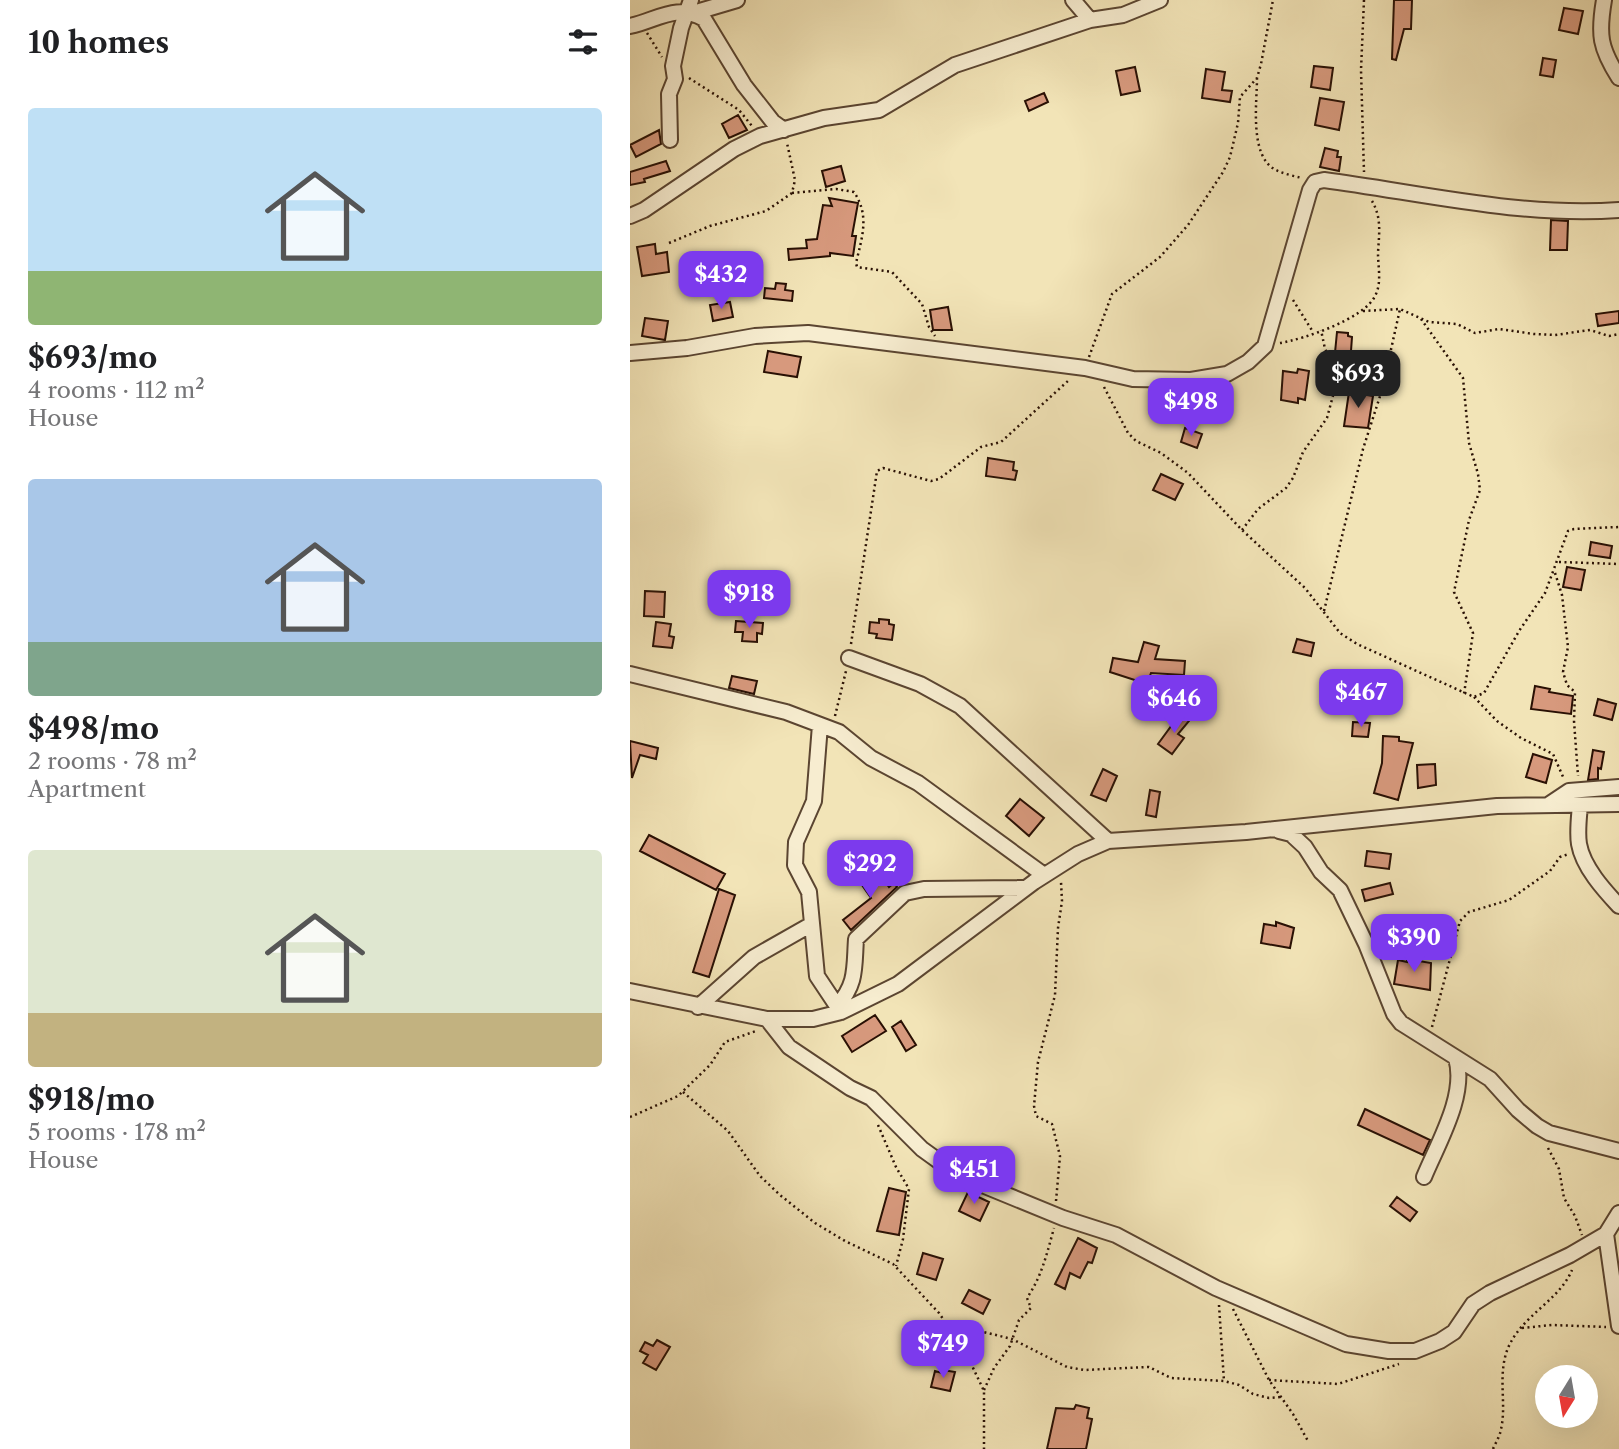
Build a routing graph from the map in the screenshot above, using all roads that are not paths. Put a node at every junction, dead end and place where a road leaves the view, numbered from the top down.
1 (737, 0) edge
2 (1073, 0) edge
3 (1160, 0) edge
4 (1604, 0) edge
5 (690, 8) edge
6 (1090, 20) junction
7 (635, 25) edge
8 (1619, 78) edge
9 (783, 130) junction
10 (670, 139) dead end
11 (1619, 210) edge
12 (630, 216) edge
13 (630, 353) edge
14 (849, 658) road end
15 (630, 674) edge
16 (826, 727) junction
17 (1619, 787) edge
18 (1619, 804) edge
19 (1548, 805) junction
20 (1580, 805) junction
21 (1270, 830) junction
22 (1108, 841) junction
23 (1044, 875) junction
24 (1024, 888) junction
25 (1619, 906) edge
26 (812, 923) junction
27 (630, 991) edge
28 (698, 1007) junction
29 (839, 1009) junction
30 (770, 1023) junction
31 (1456, 1058) junction
32 (1619, 1151) edge
33 (1424, 1177) dead end
34 (1619, 1213) edge
35 (1606, 1234) junction
36 (1618, 1324) edge

1 - 5 street
2 - 6 street
3 - 6 street
4 - 8 street
5 - 7 street
5 - 9 street
5 - 10 street
6 - 9 street
9 - 12 street
11 - 13 street
14 - 22 street
15 - 16 street
16 - 23 street
16 - 26 street
17 - 19 street
18 - 20 street
19 - 20 street
19 - 21 street
20 - 25 street
21 - 22 street
21 - 31 street
22 - 23 street
23 - 24 street
24 - 29 street
24 - 29 street
26 - 28 street
26 - 29 street
27 - 28 street
28 - 30 street
29 - 30 street
30 - 35 street
31 - 32 street
31 - 33 street
34 - 35 street
35 - 36 street

